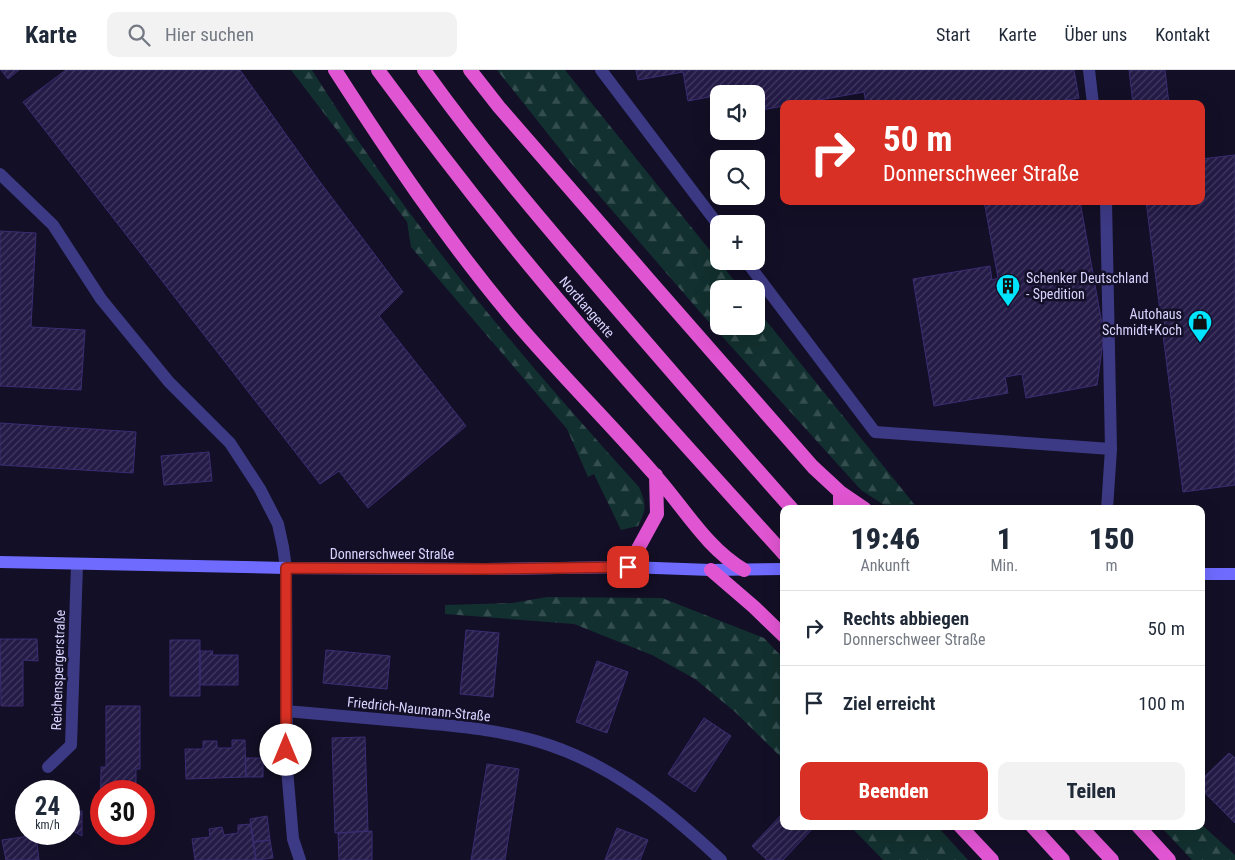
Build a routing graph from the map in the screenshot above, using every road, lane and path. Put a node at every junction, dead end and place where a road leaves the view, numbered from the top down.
1 (335, 70) edge
2 (378, 70) edge
3 (424, 70) edge
4 (470, 70) edge
5 (601, 70) edge
6 (1089, 70) edge
7 (1093, 100) edge
8 (0, 174) edge
9 (1106, 205) edge
10 (711, 215) edge
11 (753, 270) edge
12 (1110, 449) junction
13 (656, 475) junction
14 (840, 492) junction
15 (788, 505) edge
16 (840, 505) edge
17 (860, 505) edge
18 (1107, 505) edge
19 (780, 550) edge
20 (0, 562) edge
21 (77, 565) junction
22 (628, 567) junction
23 (286, 568) junction
24 (780, 569) edge
25 (711, 570) junction
26 (744, 570) junction
27 (1205, 574) edge
28 (1235, 574) edge
29 (780, 632) edge
30 (286, 712) junction
31 (48, 767) dead end
32 (964, 830) edge
33 (1036, 830) edge
34 (1084, 830) edge
35 (1142, 830) edge
36 (300, 860) edge
37 (721, 860) edge
38 (992, 860) edge
39 (1063, 860) edge
40 (1112, 860) edge
41 (1169, 860) edge

1 - 13 highway
2 - 19 highway, Nordtangente
3 - 15 highway, Nordtangente
4 - 14 highway
5 - 10 street
6 - 7 street
8 - 23 street
9 - 12 street
11 - 12 street
12 - 18 street
13 - 22 highway
13 - 26 highway
14 - 16 highway
14 - 17 highway
20 - 21 main road, Donnerschweer Straße
21 - 23 main road, Donnerschweer Straße
21 - 31 street, Reichenspergerstraße
22 - 23 main road, Donnerschweer Straße
22 - 25 main road, Donnerschweer Straße
23 - 30 street
24 - 26 main road, Donnerschweer Straße
25 - 26 main road, Donnerschweer Straße
25 - 29 highway
27 - 28 main road
30 - 36 street
30 - 37 street, Friedrich-Naumann-Straße
32 - 38 highway
33 - 39 highway
34 - 40 highway
35 - 41 highway

